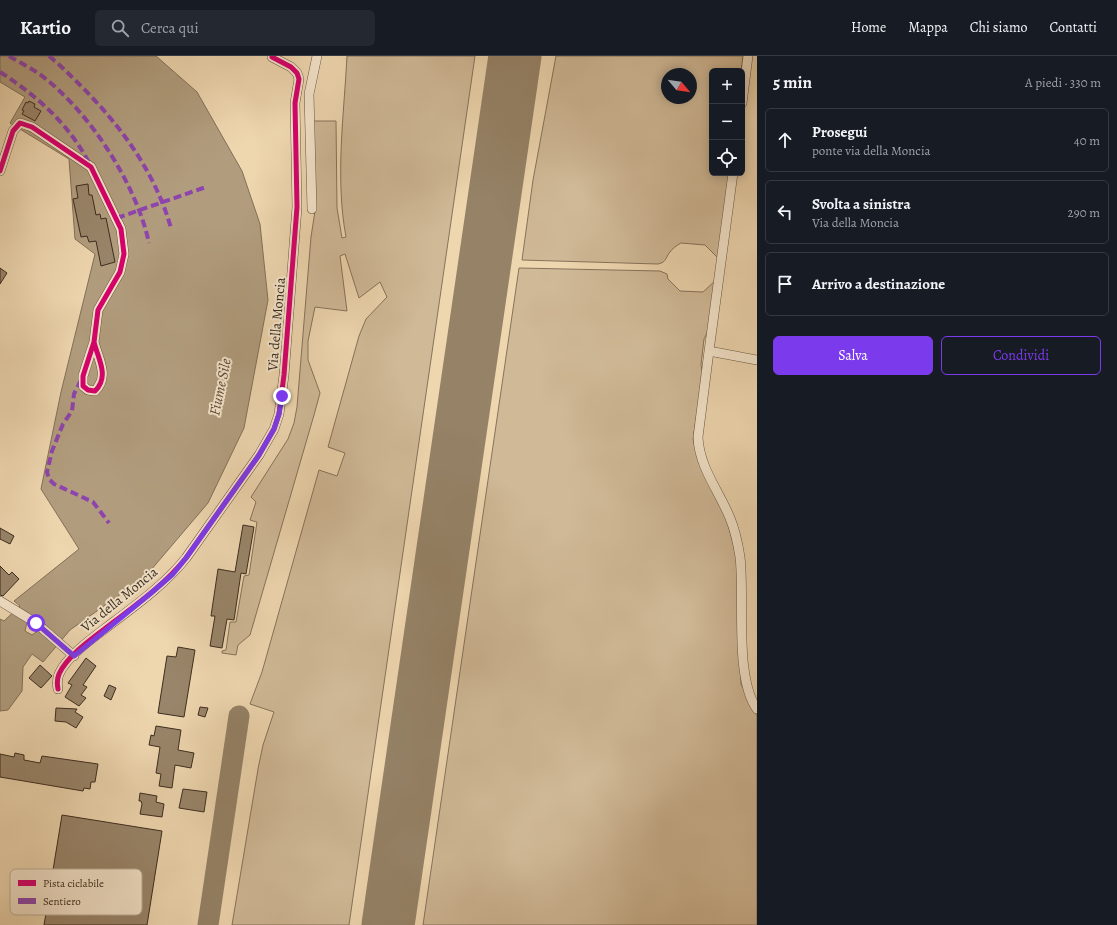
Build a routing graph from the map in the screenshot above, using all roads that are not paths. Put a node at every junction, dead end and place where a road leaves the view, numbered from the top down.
1 (317, 56) edge
2 (748, 56) edge
3 (272, 57) dead end
4 (745, 80) edge
5 (0, 171) edge
6 (733, 176) edge
7 (312, 209) dead end
8 (94, 342) dead end
9 (709, 351) junction
10 (757, 360) edge
11 (0, 601) edge
12 (74, 656) junction
13 (58, 689) dead end
14 (757, 709) edge

1 - 7 street
2 - 4 street
3 - 12 street, Via della Moncia
5 - 8 street
6 - 9 street
9 - 10 street
9 - 14 street
11 - 12 street
12 - 13 street, Via della Moncia

